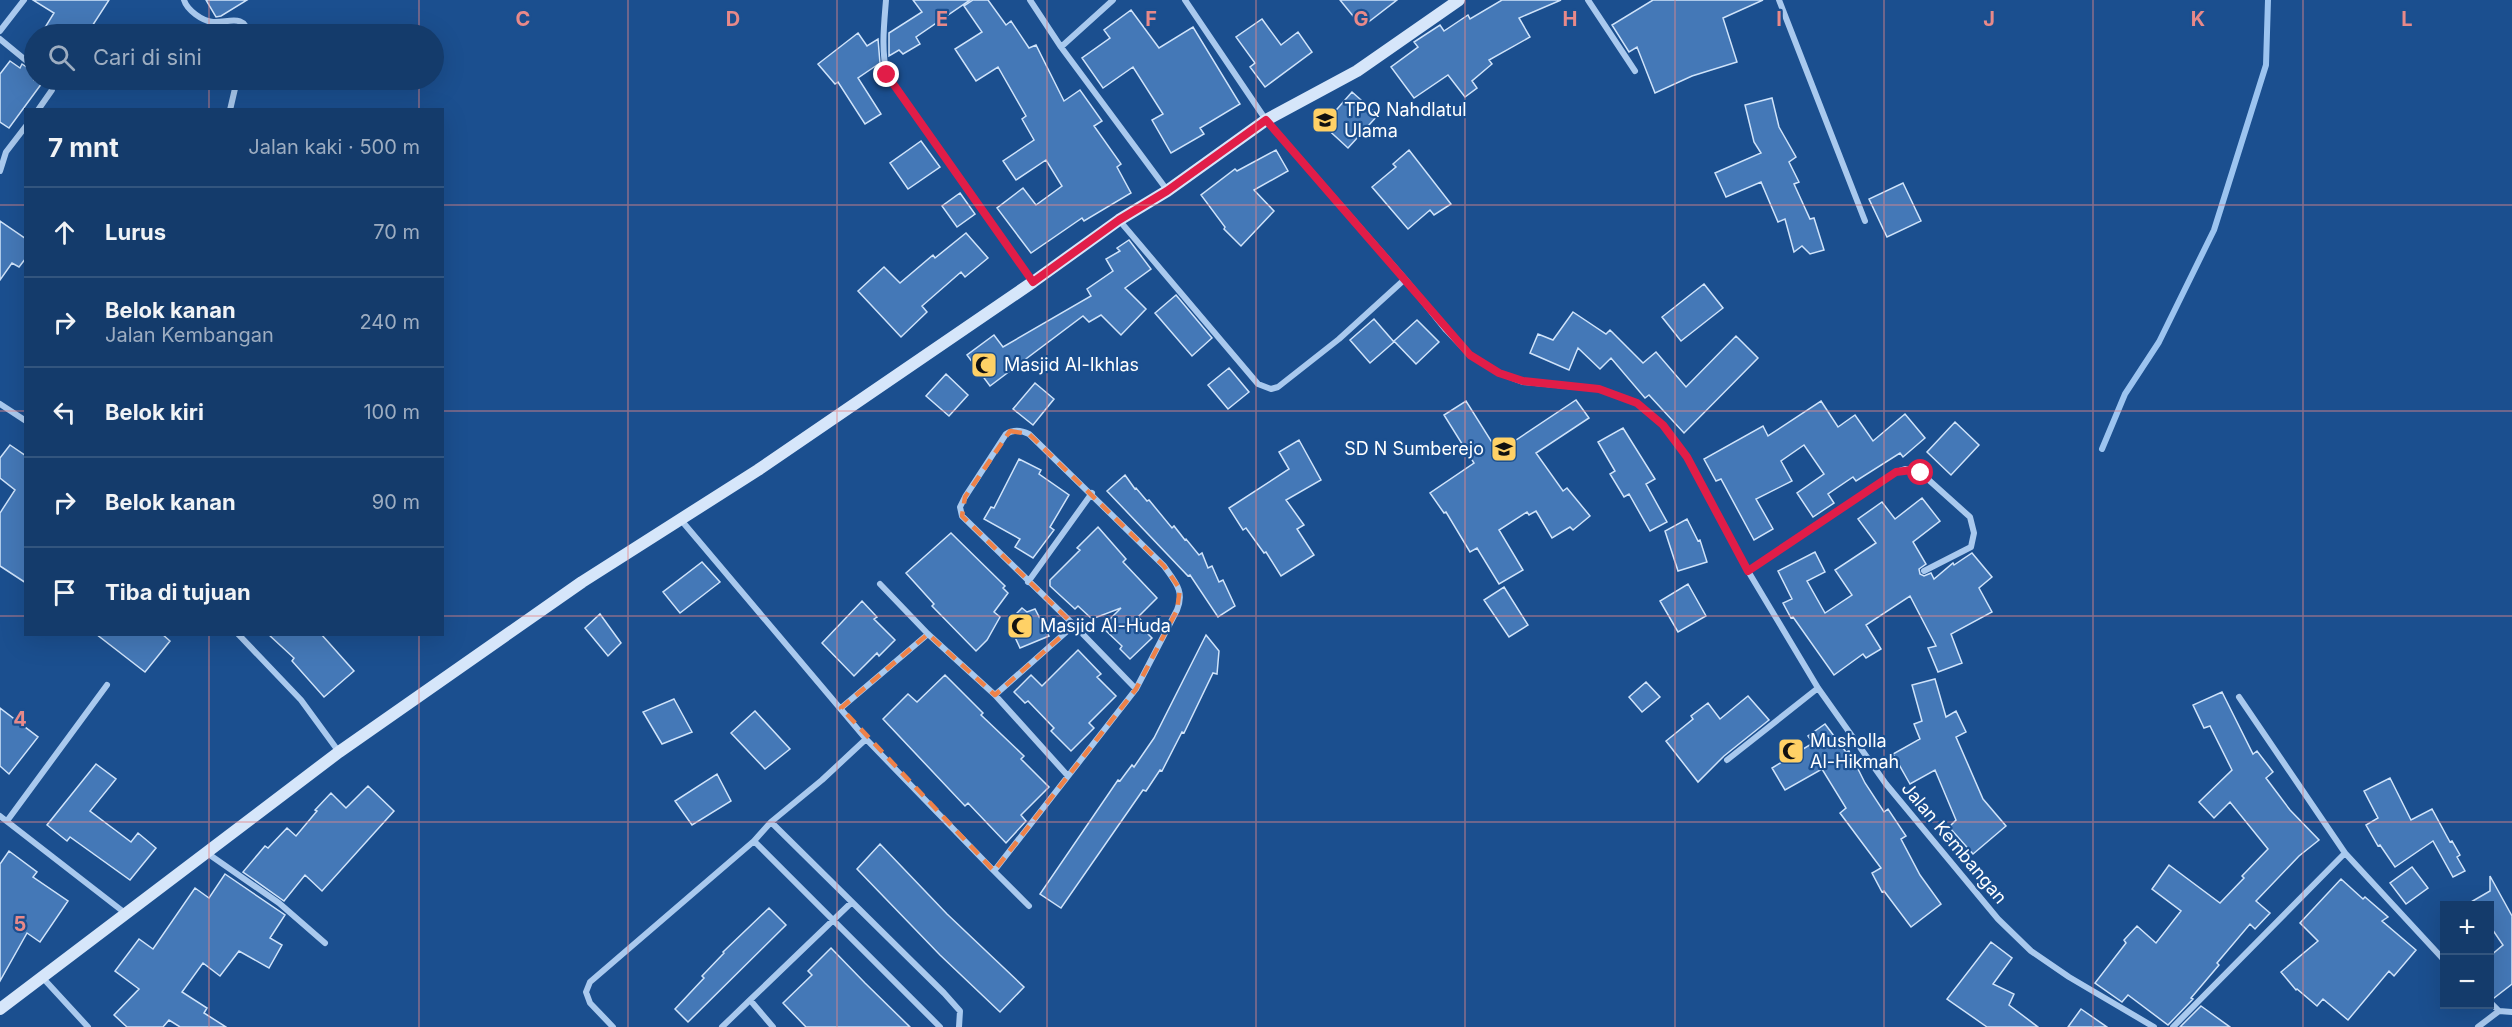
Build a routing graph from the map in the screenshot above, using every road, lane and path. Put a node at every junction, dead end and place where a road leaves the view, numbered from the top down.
1 (24, 0) edge
2 (184, 0) edge
3 (886, 0) edge
4 (1030, 0) edge
5 (1113, 0) edge
6 (1185, 0) edge
7 (1459, 0) edge
8 (1588, 0) edge
9 (1779, 0) edge
10 (1442, 5) edge
11 (243, 24) edge
12 (0, 31) edge
13 (0, 39) edge
14 (1061, 47) junction
15 (24, 59) edge
16 (1635, 71) dead end
17 (51, 90) edge
18 (235, 90) edge
19 (39, 108) edge
20 (230, 108) edge
21 (1266, 120) junction
22 (24, 129) edge
23 (0, 171) edge
24 (1167, 191) junction
25 (1119, 220) junction
26 (1865, 221) dead end
27 (1405, 279) junction
28 (1033, 282) junction
29 (0, 404) edge
30 (24, 420) edge
31 (1092, 493) junction
32 (681, 519) junction
33 (1748, 571) junction
34 (1924, 571) dead end
35 (1028, 582) junction
36 (880, 584) dead end
37 (1074, 625) junction
38 (928, 634) junction
39 (239, 636) edge
40 (107, 685) dead end
41 (1136, 688) junction
42 (1818, 688) junction
43 (994, 695) junction
44 (2239, 697) dead end
45 (841, 708) junction
46 (866, 739) junction
47 (339, 752) junction
48 (1727, 760) dead end
49 (1068, 776) junction
50 (0, 816) edge
51 (7, 820) junction
52 (771, 822) junction
53 (754, 842) junction
54 (207, 853) junction
55 (2345, 853) junction
56 (994, 871) junction
57 (852, 902) junction
58 (1029, 906) dead end
59 (125, 913) junction
60 (832, 921) junction
61 (326, 944) dead end
62 (2440, 955) edge
63 (41, 976) junction
64 (750, 1000) junction
65 (2494, 1006) edge
66 (0, 1009) edge
67 (2499, 1011) junction
68 (2512, 1012) edge
69 (88, 1027) edge
70 (614, 1027) edge
71 (722, 1027) edge
72 (773, 1027) edge
73 (940, 1027) edge
74 (959, 1027) edge
75 (2154, 1027) edge
76 (2173, 1027) edge
77 (2478, 1027) edge

1 - 12 street
2 - 11 street
3 - 28 street
4 - 14 street
5 - 14 street
6 - 21 street, Jalan Kembangan
7 - 10 street
8 - 16 street
9 - 26 street
10 - 21 street
13 - 15 street
14 - 24 street
17 - 19 street
18 - 20 street
21 - 24 street
21 - 27 street, Jalan Kembangan
22 - 23 street
24 - 25 street
25 - 27 street
25 - 28 street
27 - 33 street, Jalan Kembangan
28 - 32 street
29 - 30 street
31 - 35 street
31 - 35 street
31 - 41 street
32 - 45 street
32 - 47 street
33 - 34 street
33 - 42 street, Jalan Kembangan
35 - 37 street
36 - 38 street
37 - 41 street
37 - 43 street
38 - 43 street
38 - 45 street
39 - 47 street
40 - 51 street
41 - 49 street
42 - 48 street
42 - 75 street, Jalan Kembangan
43 - 49 street
44 - 55 street
45 - 46 street
46 - 52 street
46 - 56 street
47 - 54 street
49 - 56 street
50 - 51 street
51 - 59 street
52 - 53 street
52 - 57 street
53 - 60 street
53 - 70 street
54 - 59 street
54 - 61 street
55 - 62 street
55 - 76 street
56 - 58 street
57 - 60 street
57 - 74 street
59 - 63 street
60 - 64 street
60 - 73 street
63 - 66 street
63 - 69 street
64 - 71 street
64 - 72 street
65 - 67 street
67 - 68 street
67 - 77 street

